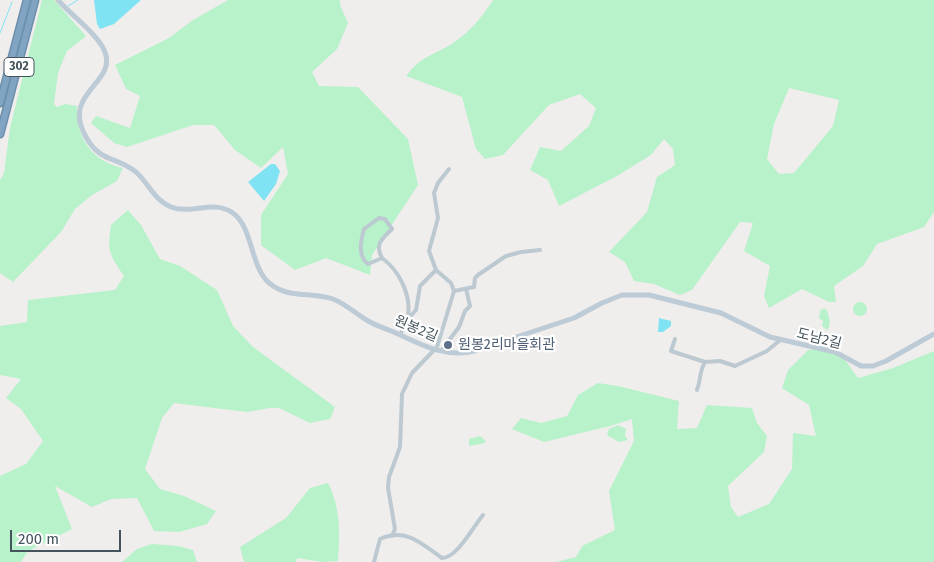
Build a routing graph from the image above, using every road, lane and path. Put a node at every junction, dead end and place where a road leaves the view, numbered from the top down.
1 (27, 0) edge
2 (35, 0) edge
3 (58, 0) edge
4 (0, 103) edge
5 (0, 134) edge
6 (449, 169) dead end
7 (540, 250) dead end
8 (382, 258) junction
9 (436, 270) junction
10 (466, 289) junction
11 (454, 291) junction
12 (407, 320) junction
13 (934, 334) edge
14 (400, 335) junction
15 (675, 338) dead end
16 (779, 340) junction
17 (434, 351) junction
18 (441, 351) junction
19 (706, 362) junction
20 (697, 390) dead end
21 (483, 516) dead end
22 (392, 536) junction
23 (374, 562) edge

1 - 4 highway, 302
2 - 5 highway, 302
3 - 14 main road, 원봉2길
6 - 9 street
7 - 10 street
8 - 8 street
8 - 12 street
9 - 11 street
9 - 12 street
10 - 11 street
10 - 18 street
11 - 17 street
12 - 14 street
13 - 16 main road, 도남2길
14 - 17 main road, 원봉2길
15 - 19 street
16 - 18 main road, 원봉2길
16 - 19 street
17 - 18 main road, 원봉2길
17 - 22 street
19 - 20 street
21 - 22 street
22 - 23 street

